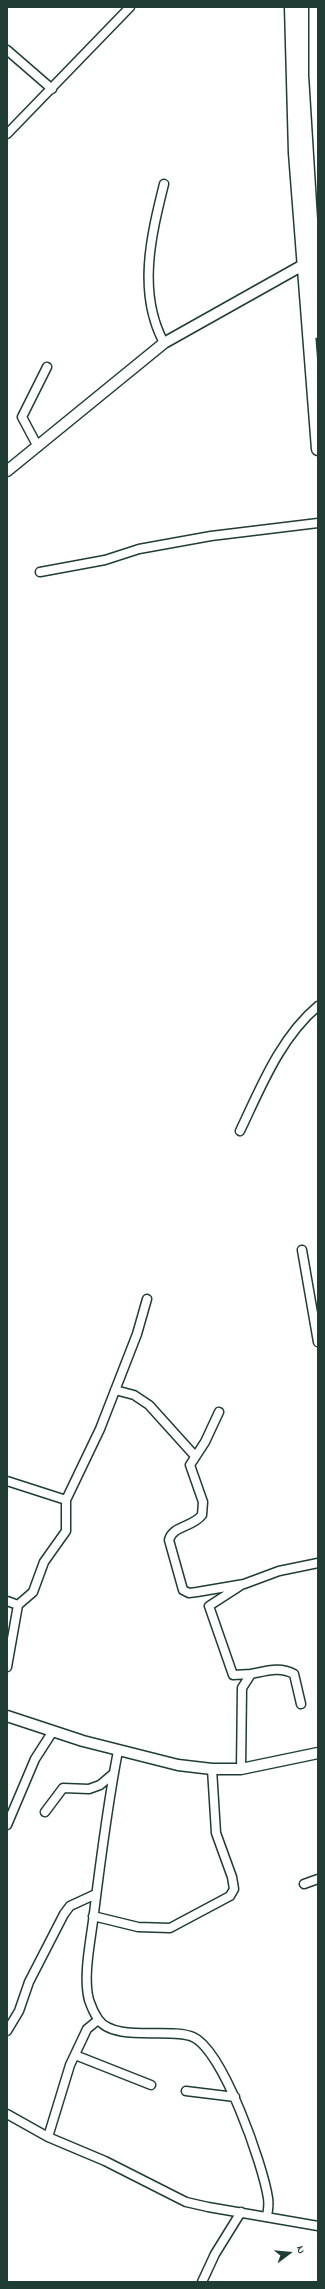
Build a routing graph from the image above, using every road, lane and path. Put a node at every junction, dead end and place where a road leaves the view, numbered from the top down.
1 (291, 7) edge
2 (302, 7) edge
3 (127, 8) edge
4 (7, 50) edge
5 (52, 89) junction
6 (7, 134) edge
7 (164, 184) dead end
8 (315, 244) edge
9 (303, 265) junction
10 (318, 332) edge
11 (164, 343) junction
12 (47, 367) dead end
13 (38, 447) junction
14 (318, 449) edge
15 (7, 471) edge
16 (318, 523) edge
17 (40, 572) dead end
18 (318, 1006) edge
19 (240, 1131) dead end
20 (302, 1250) dead end
21 (147, 1299) dead end
22 (318, 1342) edge
23 (116, 1390) junction
24 (219, 1412) dead end
25 (195, 1456) junction
26 (7, 1481) edge
27 (66, 1500) junction
28 (318, 1563) edge
29 (244, 1584) junction
30 (7, 1601) edge
31 (18, 1605) junction
32 (7, 1667) edge
33 (251, 1674) junction
34 (301, 1704) dead end
35 (7, 1716) edge
36 (53, 1731) junction
37 (118, 1750) junction
38 (318, 1753) edge
39 (212, 1769) junction
40 (241, 1769) junction
41 (113, 1774) junction
42 (45, 1812) dead end
43 (7, 1825) edge
44 (318, 1880) edge
45 (304, 1884) dead end
46 (96, 1894) junction
47 (93, 1916) junction
48 (98, 2020) junction
49 (7, 2031) edge
50 (74, 2055) junction
51 (151, 2085) dead end
52 (186, 2091) dead end
53 (235, 2097) junction
54 (7, 2114) edge
55 (48, 2137) junction
56 (242, 2212) junction
57 (267, 2216) junction
58 (318, 2226) edge
59 (202, 2282) edge

1 - 9 main road
2 - 8 main road
3 - 5 street
4 - 5 street
5 - 6 street
7 - 11 street
8 - 10 main road
9 - 11 street
9 - 14 main road
11 - 13 street
12 - 13 street
13 - 15 street
16 - 17 street
18 - 19 street
20 - 22 street
21 - 23 street
23 - 25 street
23 - 27 street
24 - 25 street
25 - 29 street
26 - 27 street
27 - 31 street
28 - 29 street
29 - 33 street
30 - 31 street
31 - 32 street
33 - 34 street
33 - 40 street
35 - 36 street
36 - 37 street
36 - 43 street
37 - 39 street
37 - 41 street
38 - 40 street
39 - 40 street
39 - 47 street
41 - 42 street
41 - 46 street
44 - 45 street
46 - 47 street
46 - 49 street
47 - 48 street
48 - 50 street
48 - 53 street
50 - 51 street
50 - 55 street
52 - 53 street
53 - 57 street
54 - 55 street
55 - 56 street
56 - 57 street
56 - 59 street
57 - 58 street

